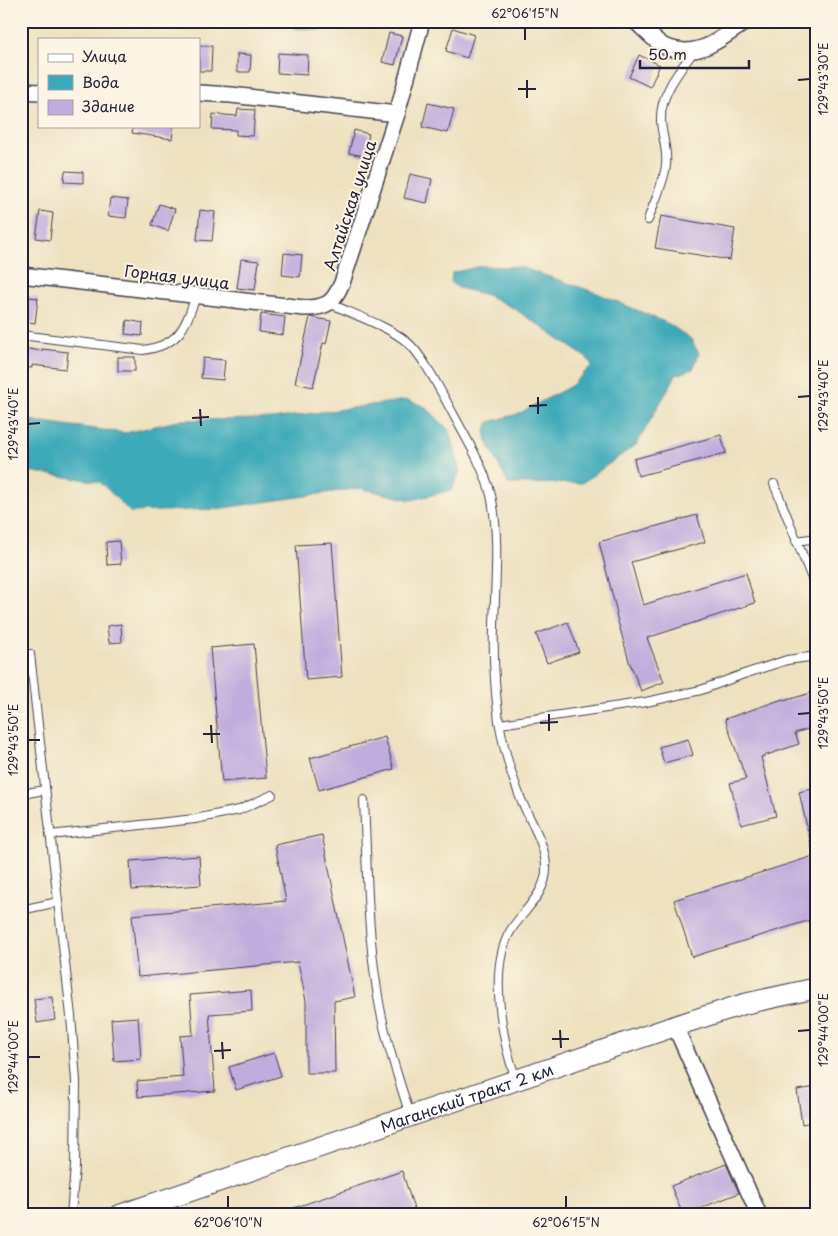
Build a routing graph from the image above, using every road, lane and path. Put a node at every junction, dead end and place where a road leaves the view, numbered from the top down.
1 (422, 21) edge
2 (635, 21) edge
3 (747, 21) edge
4 (694, 51) junction
5 (21, 91) edge
6 (38, 92) edge
7 (200, 93) edge
8 (397, 114) junction
9 (648, 220) dead end
10 (21, 275) edge
11 (196, 296) junction
12 (329, 303) junction
13 (21, 336) edge
14 (774, 484) dead end
15 (817, 538) edge
16 (796, 541) junction
17 (817, 591) edge
18 (30, 654) dead end
19 (817, 656) edge
20 (500, 724) junction
21 (45, 790) junction
22 (21, 794) edge
23 (272, 795) dead end
24 (364, 800) dead end
25 (50, 835) junction
26 (58, 902) junction
27 (21, 910) edge
28 (817, 988) edge
29 (674, 1026) junction
30 (516, 1079) junction
31 (410, 1115) junction
32 (70, 1215) edge
33 (120, 1215) edge
34 (759, 1215) edge

1 - 8 street, Алтайская улица
2 - 4 street
3 - 4 street
4 - 9 lane
5 - 6 street
7 - 8 street
8 - 12 street, Алтайская улица
10 - 11 street, Горная улица
11 - 12 street, Горная улица
11 - 13 lane
12 - 20 lane
14 - 16 lane
15 - 16 lane
16 - 17 lane
18 - 21 lane
19 - 20 lane
20 - 30 lane
21 - 22 lane
21 - 25 lane
23 - 25 lane
24 - 31 lane
25 - 26 lane
26 - 27 lane
26 - 32 lane
28 - 29 main road, Маганский тракт 2 км
29 - 30 main road, Маганский тракт 2 км
29 - 34 street
30 - 31 main road, Маганский тракт 2 км
31 - 33 main road, Маганский тракт 2 км

